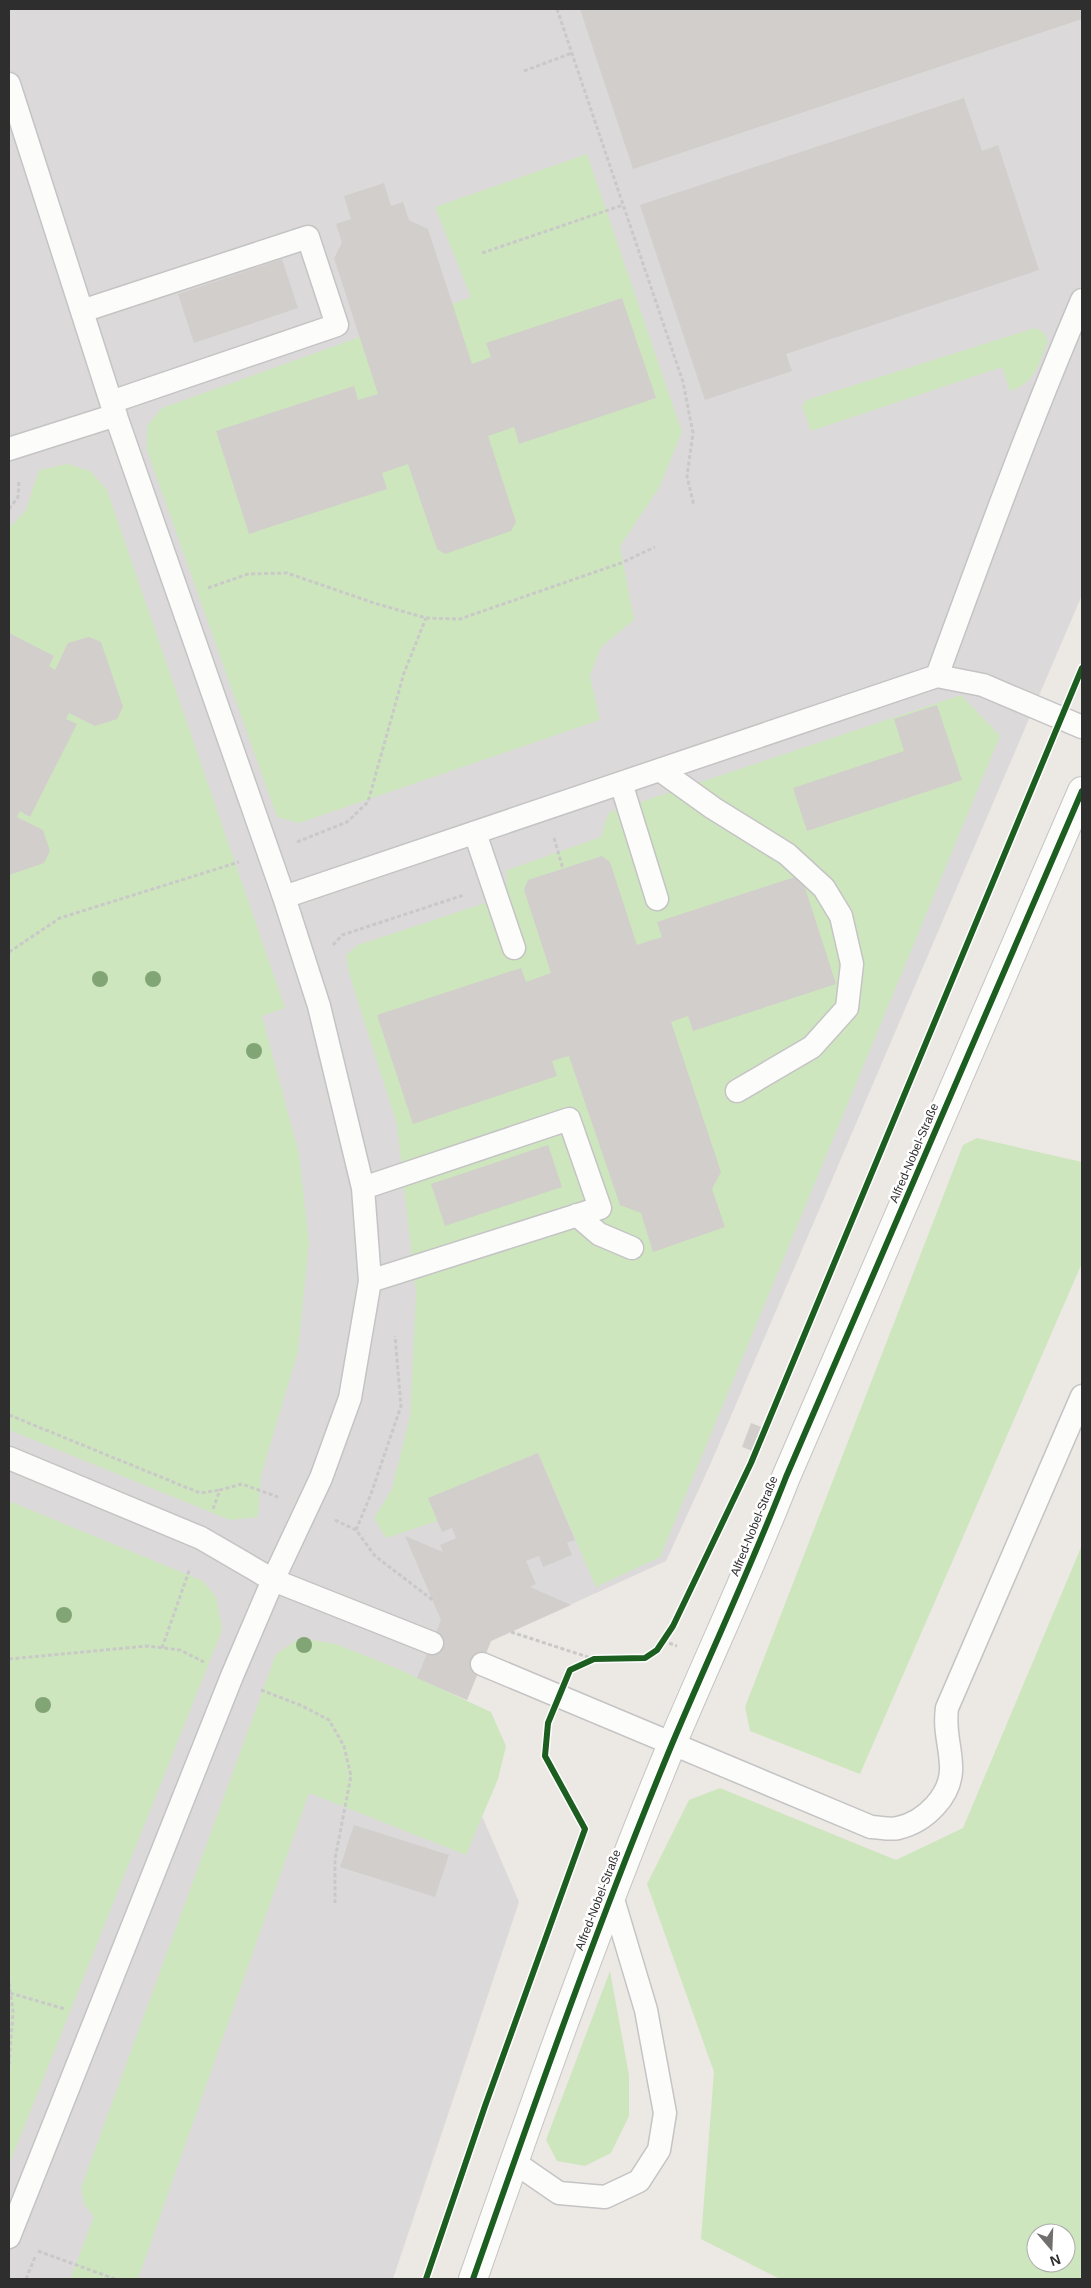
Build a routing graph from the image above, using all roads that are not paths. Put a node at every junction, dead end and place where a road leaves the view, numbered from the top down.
1 (9, 84) edge
2 (1082, 300) edge
3 (82, 311) junction
4 (113, 408) junction
5 (9, 449) edge
6 (937, 676) junction
7 (1082, 727) edge
8 (660, 770) junction
9 (621, 783) junction
10 (1082, 791) edge
11 (475, 833) junction
12 (284, 897) junction
13 (658, 899) dead end
14 (514, 948) dead end
15 (736, 1091) dead end
16 (363, 1188) junction
17 (578, 1215) junction
18 (632, 1248) dead end
19 (370, 1281) junction
20 (1082, 1396) edge
21 (9, 1458) edge
22 (274, 1580) junction
23 (432, 1643) dead end
24 (482, 1664) dead end
25 (673, 1743) junction
26 (612, 1896) junction
27 (514, 2162) junction
28 (9, 2237) edge
29 (474, 2279) edge

1 - 3 lane
2 - 6 lane
3 - 4 lane
3 - 4 lane
4 - 5 lane
4 - 12 lane
6 - 7 lane
6 - 8 lane
8 - 9 lane
8 - 15 lane
9 - 11 lane
9 - 13 lane
10 - 25 street, Alfred-Nobel-Straße
11 - 12 lane
11 - 14 lane
12 - 16 lane
16 - 17 lane
16 - 19 lane
17 - 18 lane
17 - 19 lane
19 - 22 lane
20 - 25 lane
21 - 22 lane
22 - 23 lane
22 - 28 lane
24 - 25 lane
25 - 26 street, Alfred-Nobel-Straße
26 - 27 street, Alfred-Nobel-Straße
26 - 27 lane
27 - 29 street, Alfred-Nobel-Straße

